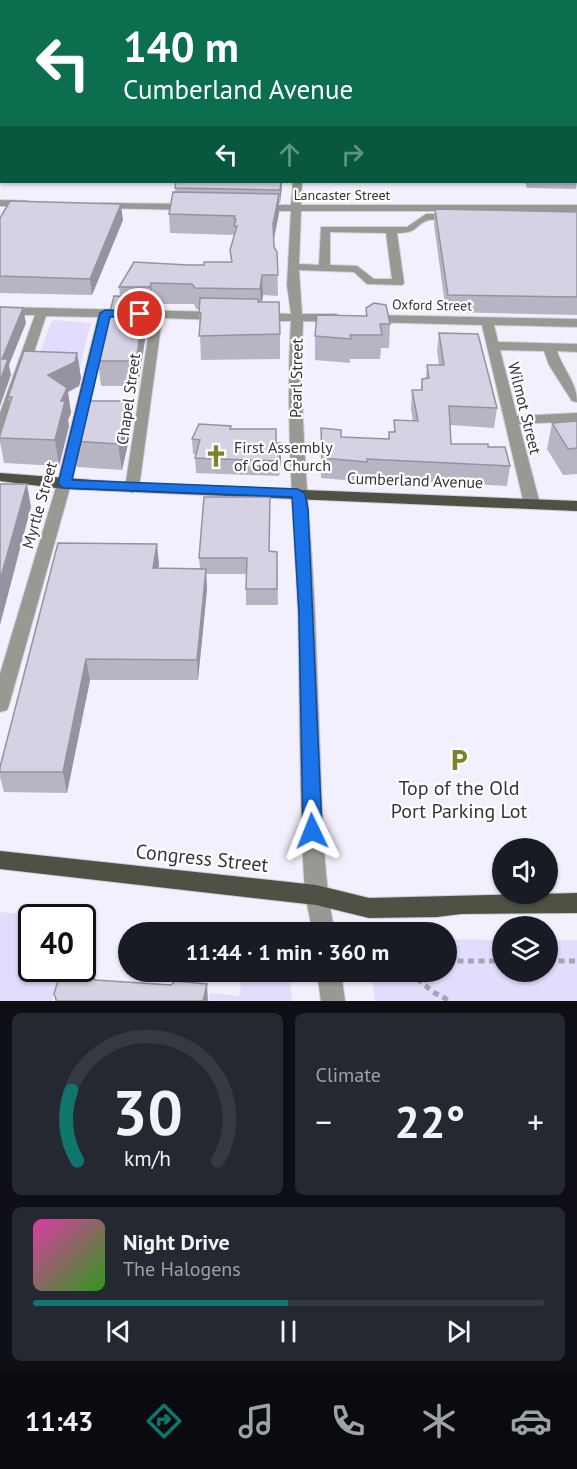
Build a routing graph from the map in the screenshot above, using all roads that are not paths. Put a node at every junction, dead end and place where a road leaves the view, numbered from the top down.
1 (297, 183) edge
2 (0, 203) edge
3 (35, 204) edge
4 (93, 206) edge
5 (205, 208) edge
6 (250, 208) edge
7 (296, 208) junction
8 (577, 208) edge
9 (577, 219) edge
10 (391, 230) junction
11 (295, 267) junction
12 (324, 268) junction
13 (0, 311) edge
14 (42, 311) junction
15 (105, 313) junction
16 (157, 315) junction
17 (228, 316) edge
18 (251, 317) edge
19 (297, 318) junction
20 (487, 321) junction
21 (577, 323) edge
22 (493, 346) junction
23 (549, 347) junction
24 (577, 348) edge
25 (6, 396) edge
26 (577, 398) edge
27 (577, 417) edge
28 (510, 420) junction
29 (0, 434) edge
30 (0, 477) edge
31 (64, 484) junction
32 (132, 488) junction
33 (298, 494) junction
34 (532, 504) junction
35 (577, 506) edge
36 (0, 705) edge
37 (0, 860) edge
38 (316, 895) junction
39 (577, 903) edge
40 (322, 922) edge
41 (330, 982) edge
42 (333, 1001) edge

1 - 7 street, Pearl Street
2 - 3 street
4 - 5 street
6 - 7 street, Lancaster Street
7 - 8 street, Lancaster Street
7 - 11 street, Pearl Street
9 - 10 street
10 - 12 street
10 - 12 street
11 - 12 street
11 - 19 street, Pearl Street
13 - 14 street
14 - 15 street
14 - 25 street
15 - 16 street
15 - 31 street, Myrtle Street
16 - 17 street
16 - 32 street, Chapel Street
18 - 19 street, Oxford Street
19 - 20 street, Oxford Street
19 - 33 street, Pearl Street
20 - 21 street, Oxford Street
20 - 22 street, Wilmot Street
22 - 23 street
22 - 28 street, Wilmot Street
23 - 24 street
23 - 26 street
25 - 29 street
27 - 28 street
28 - 34 street, Wilmot Street
30 - 31 main road, Cumberland Avenue
31 - 32 main road, Cumberland Avenue
31 - 36 street, Myrtle Street
32 - 33 main road, Cumberland Avenue
33 - 34 main road, Cumberland Avenue
33 - 38 street, Pearl Street
34 - 35 main road, Cumberland Avenue
37 - 38 main road, Congress Street
38 - 39 main road, Congress Street
38 - 40 street, Pearl Street
41 - 42 street

